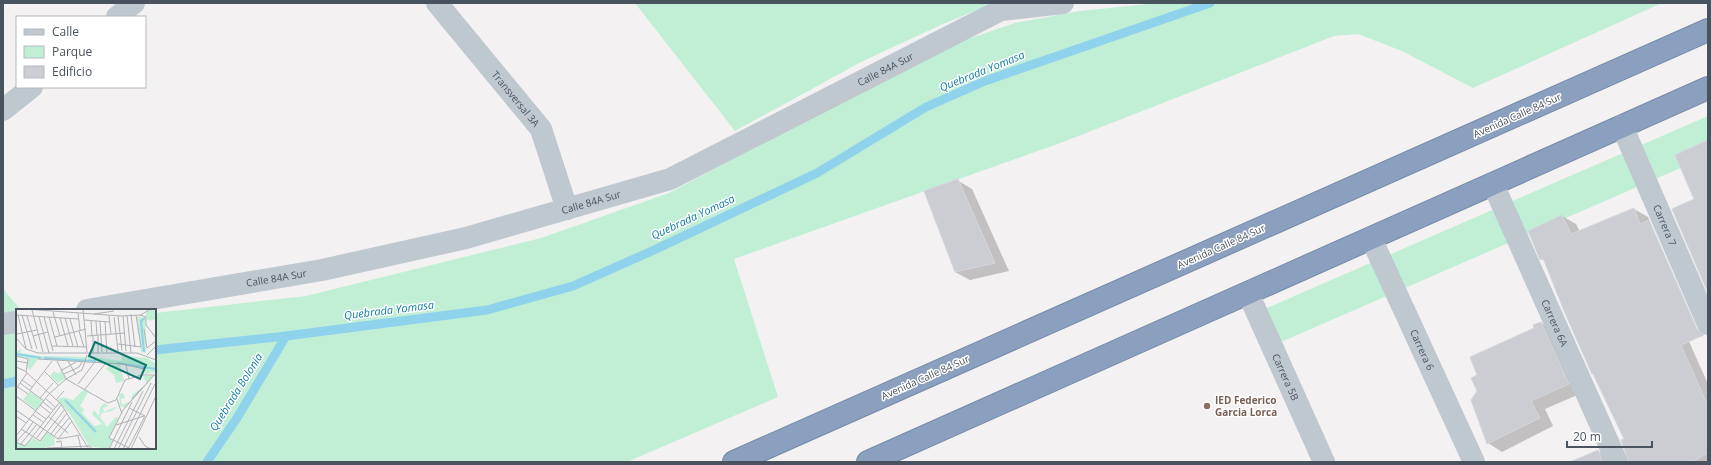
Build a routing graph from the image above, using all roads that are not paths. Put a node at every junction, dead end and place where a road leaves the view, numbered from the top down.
1 (134, 3) edge
2 (437, 3) edge
3 (1063, 3) edge
4 (118, 16) edge
5 (1708, 30) edge
6 (31, 88) edge
7 (1708, 88) edge
8 (3, 110) edge
9 (1622, 126) junction
10 (1493, 184) junction
11 (567, 209) junction
12 (1371, 238) junction
13 (1248, 293) junction
14 (93, 309) edge
15 (16, 322) edge
16 (3, 324) edge
17 (1708, 324) edge
18 (734, 462) edge
19 (868, 462) edge
20 (1324, 462) edge
21 (1474, 462) edge
22 (1617, 462) edge

1 - 4 street
2 - 11 street, Transversal 3A
3 - 11 street, Calle 84A Sur
5 - 18 highway, Avenida Calle 84 Sur
6 - 8 street
7 - 9 highway
9 - 10 highway
9 - 17 street, Carrera 7
10 - 12 highway
10 - 22 street, Carrera 6A
11 - 14 street, Calle 84A Sur
12 - 13 highway
12 - 21 street, Carrera 6
13 - 19 highway
13 - 20 street, Carrera 5B
15 - 16 street

